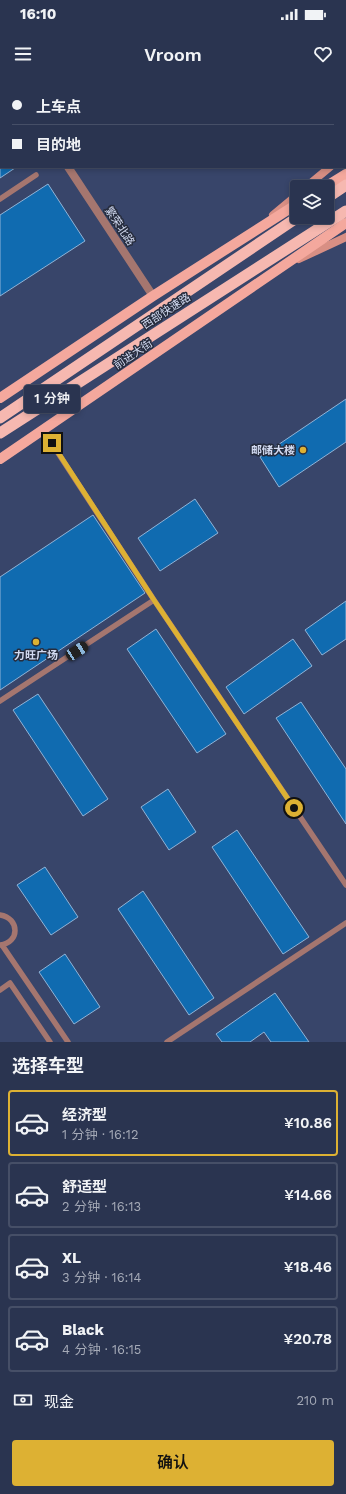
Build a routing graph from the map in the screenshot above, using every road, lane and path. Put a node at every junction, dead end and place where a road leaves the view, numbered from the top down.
1 (69, 168) edge
2 (329, 168) edge
3 (346, 174) edge
4 (36, 175) dead end
5 (314, 180) edge
6 (334, 181) edge
7 (346, 185) edge
8 (334, 193) edge
9 (0, 199) edge
10 (290, 201) edge
11 (290, 208) edge
12 (346, 211) edge
13 (290, 222) edge
14 (346, 223) edge
15 (253, 232) junction
16 (346, 237) edge
17 (280, 268) junction
18 (153, 296) junction
19 (0, 398) edge
20 (0, 418) edge
21 (43, 430) junction
22 (0, 433) edge
23 (0, 459) edge
24 (154, 600) junction
25 (0, 701) edge
26 (346, 885) edge
27 (0, 915) edge
28 (346, 923) edge
29 (1, 945) edge
30 (0, 990) edge
31 (50, 1042) edge
32 (68, 1042) edge
33 (166, 1042) edge

1 - 18 street, 繁荣北路
2 - 5 main road
3 - 6 main road
4 - 9 lane
7 - 8 highway
10 - 15 main road
11 - 15 main road
12 - 22 highway, 西部快速路
13 - 20 highway, 西部快速路
14 - 17 main road, 前进大街
15 - 18 main road
16 - 17 main road, 前进大街
17 - 21 main road, 前进大街
18 - 19 main road
21 - 23 main road, 前进大街
21 - 24 lane
24 - 25 lane
24 - 26 lane
27 - 29 lane
28 - 33 lane
29 - 32 lane
30 - 31 lane

